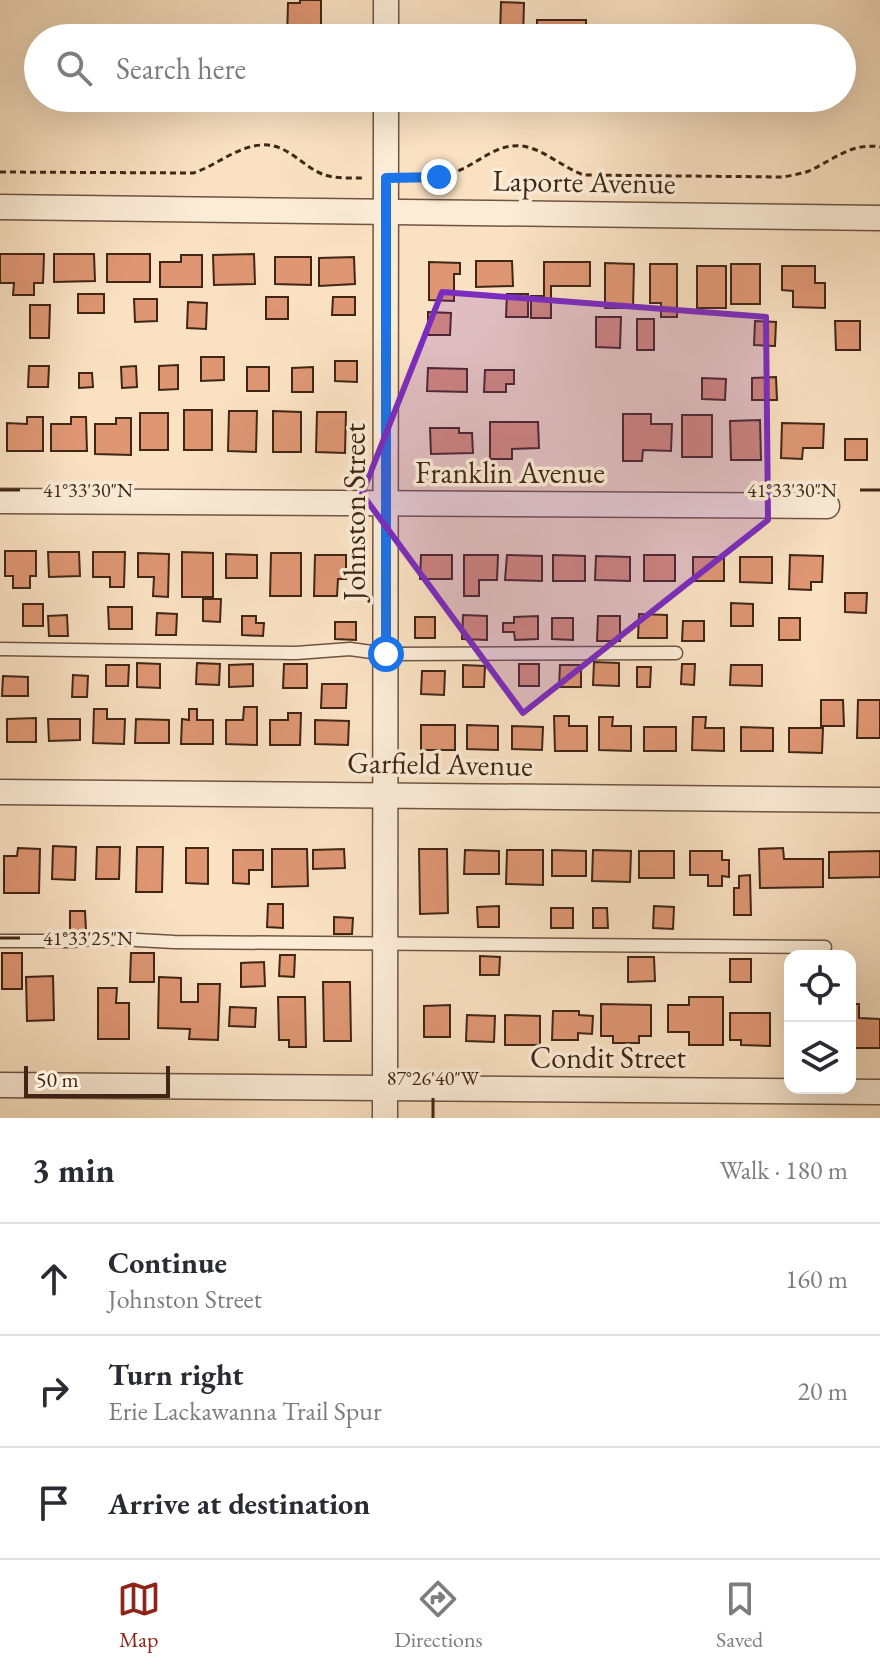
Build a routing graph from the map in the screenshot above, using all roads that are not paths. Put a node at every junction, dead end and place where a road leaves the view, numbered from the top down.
1 (386, 0) edge
2 (386, 24) edge
3 (386, 112) edge
4 (0, 207) edge
5 (387, 211) junction
6 (880, 218) edge
7 (0, 501) edge
8 (387, 504) junction
9 (827, 506) dead end
10 (0, 649) edge
11 (676, 653) dead end
12 (386, 654) junction
13 (0, 792) edge
14 (386, 795) junction
15 (880, 800) edge
16 (0, 941) edge
17 (386, 944) junction
18 (825, 947) dead end
19 (0, 1085) edge
20 (385, 1088) junction
21 (880, 1092) edge
22 (385, 1118) edge

1 - 2 street
3 - 5 street, Johnston Street
4 - 5 street, Laporte Avenue
5 - 6 street, Laporte Avenue
5 - 8 street, Johnston Street
7 - 8 street, Franklin Avenue
8 - 9 street, Franklin Avenue
8 - 12 street, Johnston Street
10 - 12 lane
11 - 12 lane
12 - 14 street, Johnston Street
13 - 14 street, Garfield Avenue
14 - 15 street, Garfield Avenue
14 - 17 street, Johnston Street
16 - 17 lane
17 - 18 lane
17 - 20 street, Johnston Street
19 - 20 street, Condit Street
20 - 21 street, Condit Street
20 - 22 street, Johnston Street

